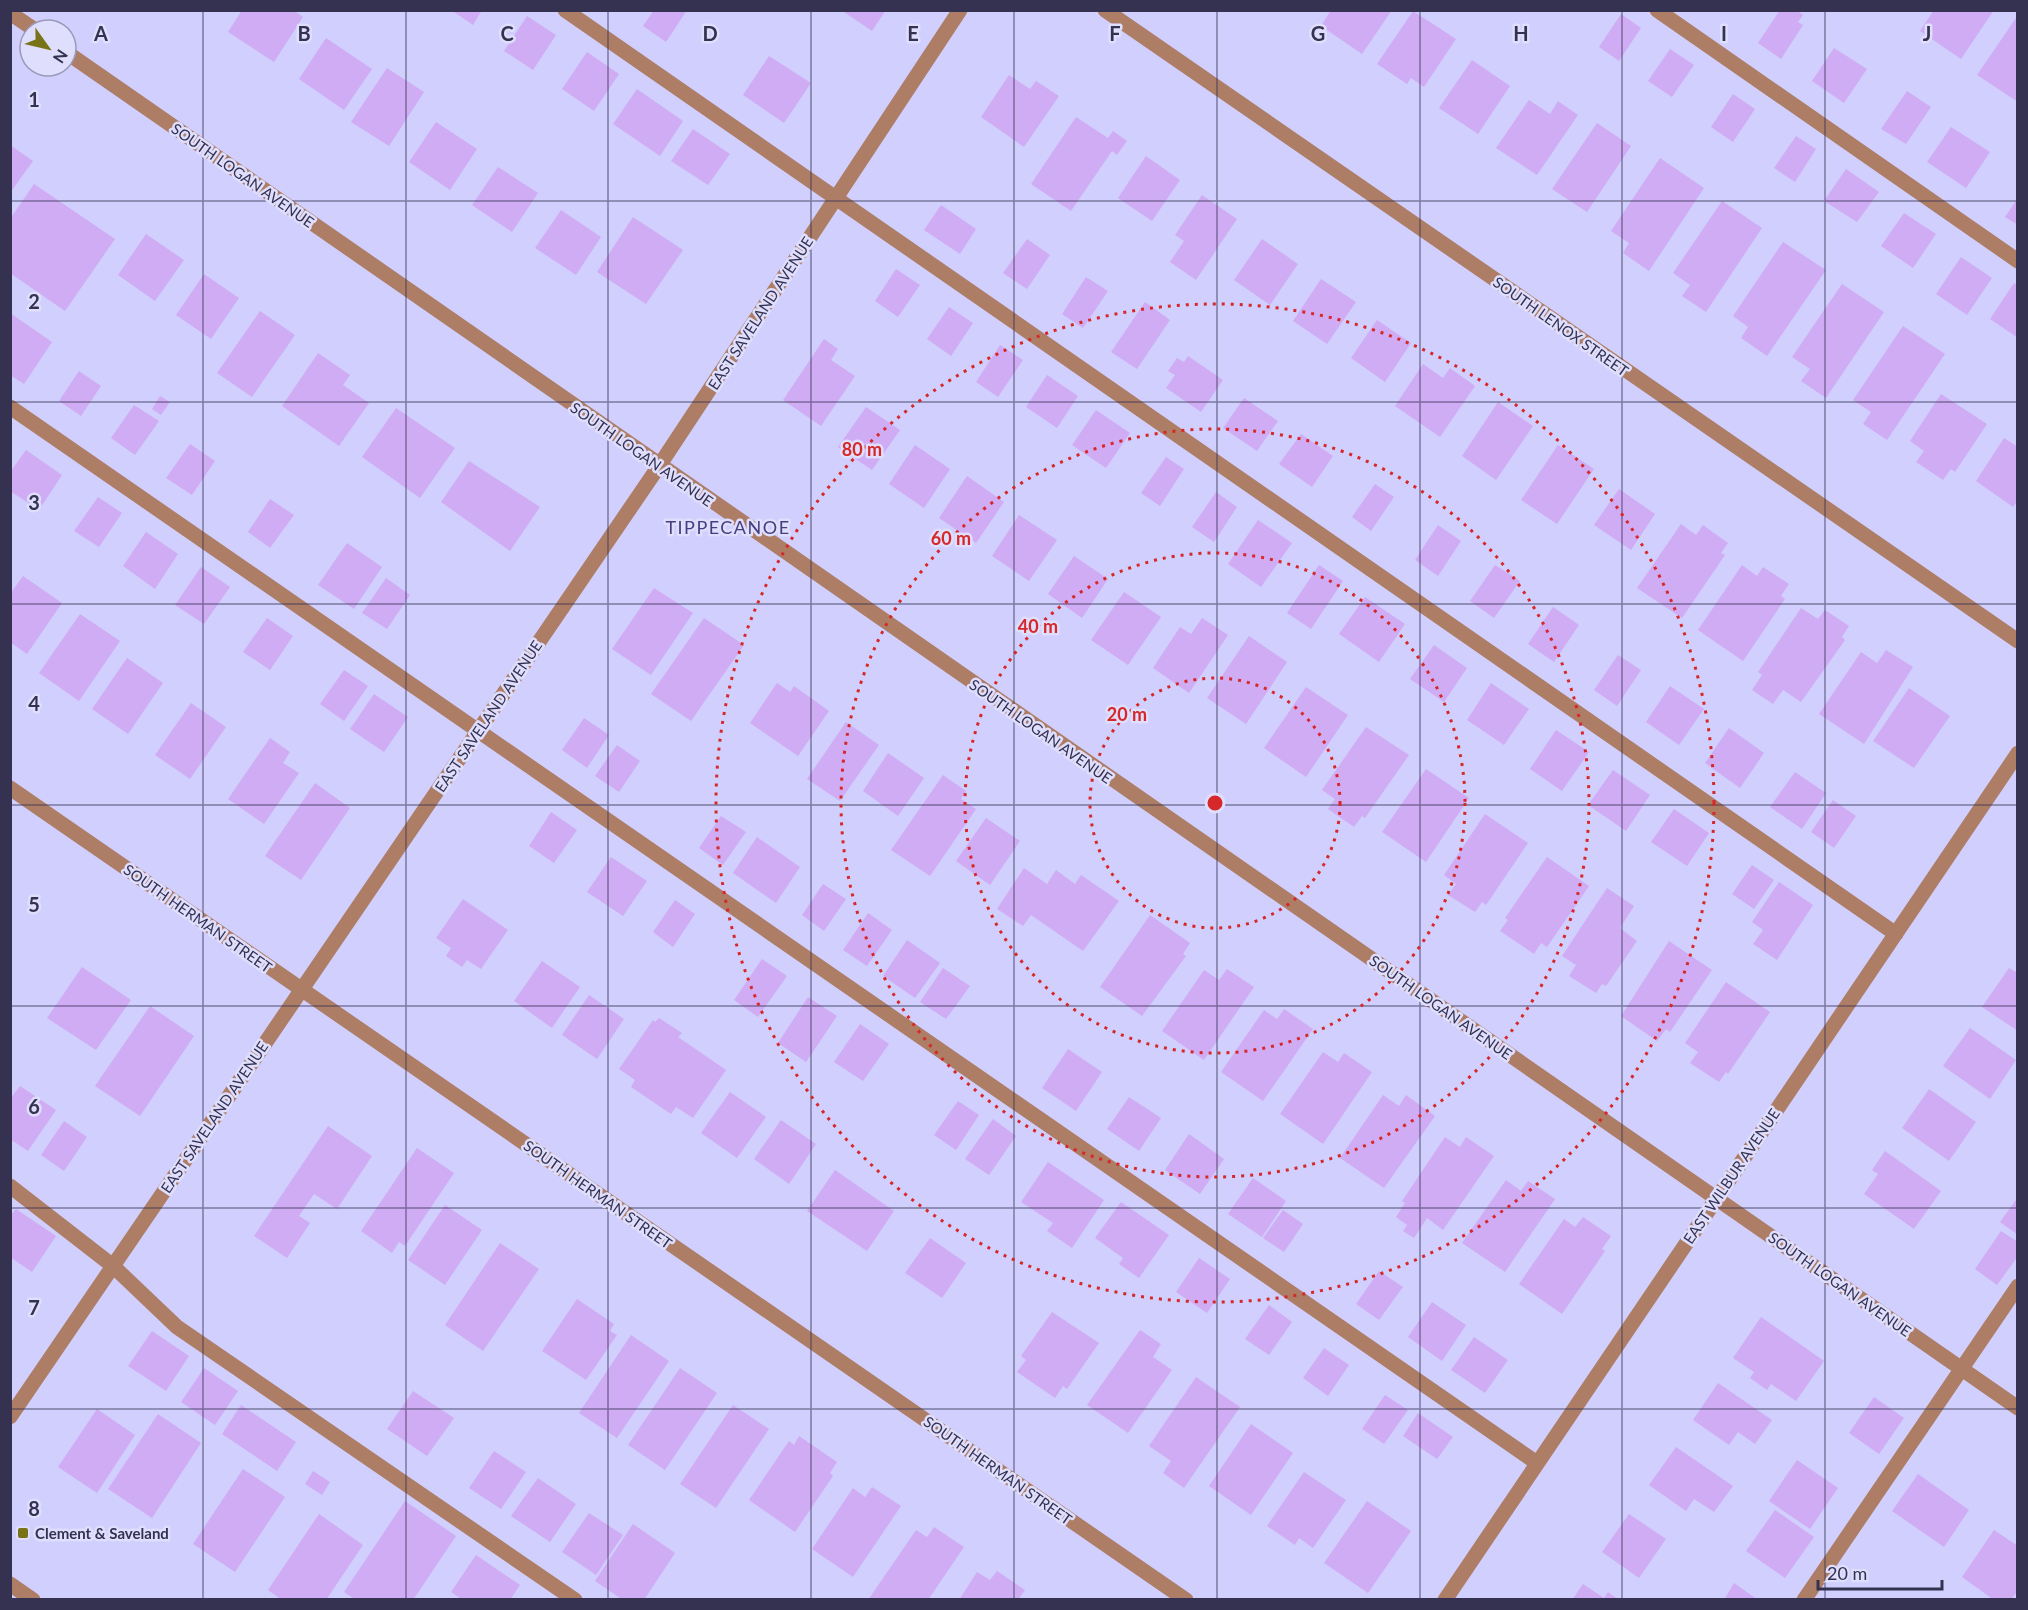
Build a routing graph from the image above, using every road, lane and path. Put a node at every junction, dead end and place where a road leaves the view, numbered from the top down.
1 (566, 10) edge
2 (960, 10) edge
3 (1105, 10) edge
4 (1657, 10) edge
5 (78, 60) edge
6 (836, 197) junction
7 (2018, 261) edge
8 (10, 407) edge
9 (659, 466) junction
10 (2018, 641) edge
11 (479, 729) junction
12 (2018, 753) edge
13 (10, 788) edge
14 (1896, 934) junction
15 (301, 988) junction
16 (10, 1186) edge
17 (1716, 1198) junction
18 (113, 1266) junction
19 (2018, 1286) edge
20 (1962, 1369) junction
21 (2018, 1408) edge
22 (10, 1417) edge
23 (1538, 1463) junction
24 (10, 1584) edge
25 (33, 1599) edge
26 (574, 1599) edge
27 (1186, 1599) edge
28 (1445, 1599) edge
29 (1804, 1599) edge

1 - 6 street
2 - 6 street, EAST SAVELAND AVENUE
3 - 10 street, SOUTH LENOX STREET
4 - 7 street
5 - 9 street, SOUTH LOGAN AVENUE
6 - 9 street, EAST SAVELAND AVENUE
6 - 14 street
8 - 11 street
9 - 11 street, EAST SAVELAND AVENUE
9 - 17 street, SOUTH LOGAN AVENUE
11 - 15 street, EAST SAVELAND AVENUE
11 - 23 street
12 - 14 street, EAST WILBUR AVENUE
13 - 15 street, SOUTH HERMAN STREET
14 - 17 street, EAST WILBUR AVENUE
15 - 18 street, EAST SAVELAND AVENUE
15 - 27 street, SOUTH HERMAN STREET
16 - 18 street
17 - 20 street, SOUTH LOGAN AVENUE
17 - 23 street, EAST WILBUR AVENUE
18 - 22 street, EAST SAVELAND AVENUE
18 - 26 street
19 - 20 street
20 - 21 street, SOUTH LOGAN AVENUE
20 - 29 street
23 - 28 street, EAST WILBUR AVENUE
24 - 25 street

